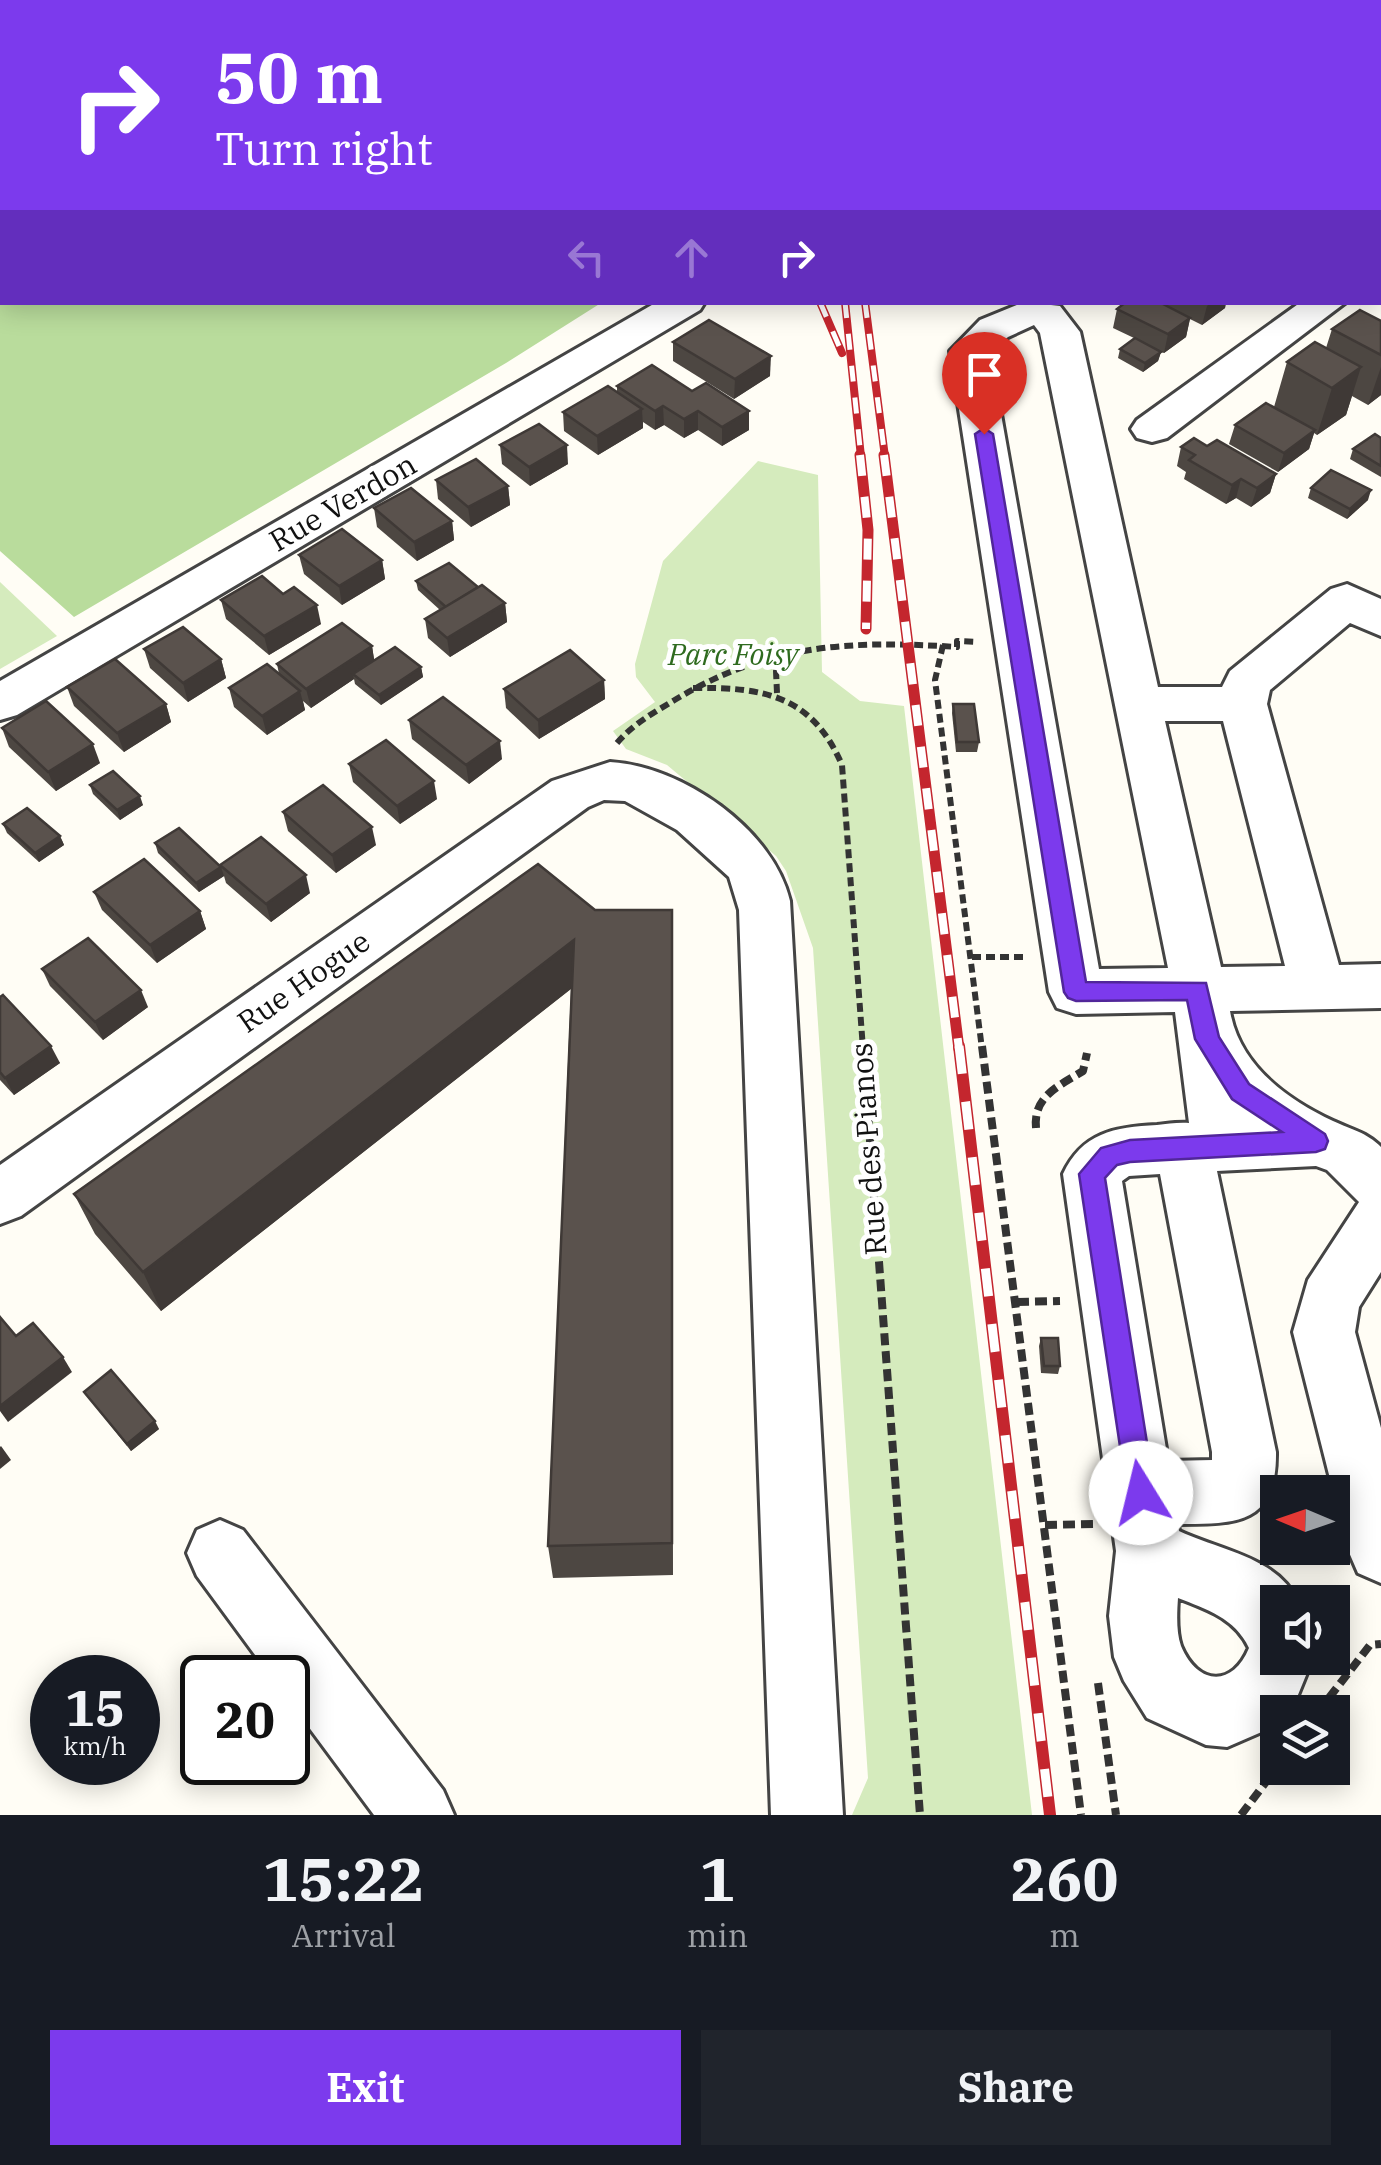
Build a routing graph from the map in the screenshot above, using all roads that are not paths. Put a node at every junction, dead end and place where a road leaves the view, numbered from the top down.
1 (681, 305) edge
2 (1315, 305) edge
3 (1152, 429) dead end
4 (1381, 620) edge
5 (0, 703) edge
6 (1138, 704) junction
7 (1243, 704) junction
8 (1381, 986) edge
9 (1318, 988) junction
10 (1202, 1015) junction
11 (1316, 1141) junction
12 (1202, 1146) junction
13 (1381, 1185) edge
14 (0, 1198) edge
15 (1381, 1220) edge
16 (1127, 1523) junction
17 (1381, 1550) edge
18 (220, 1553) dead end
19 (1260, 1604) edge
20 (1274, 1675) edge
21 (418, 1815) edge
22 (806, 1815) edge

1 - 5 street, Rue Verdon
2 - 3 street
4 - 7 street
6 - 7 street
6 - 10 street
6 - 10 street
7 - 9 street
8 - 9 street
9 - 10 street
10 - 11 street
10 - 12 street
11 - 12 street
11 - 13 street
12 - 16 street
12 - 16 street
14 - 22 street, Rue Hogue
15 - 17 street
16 - 19 street
16 - 20 street
18 - 21 street

